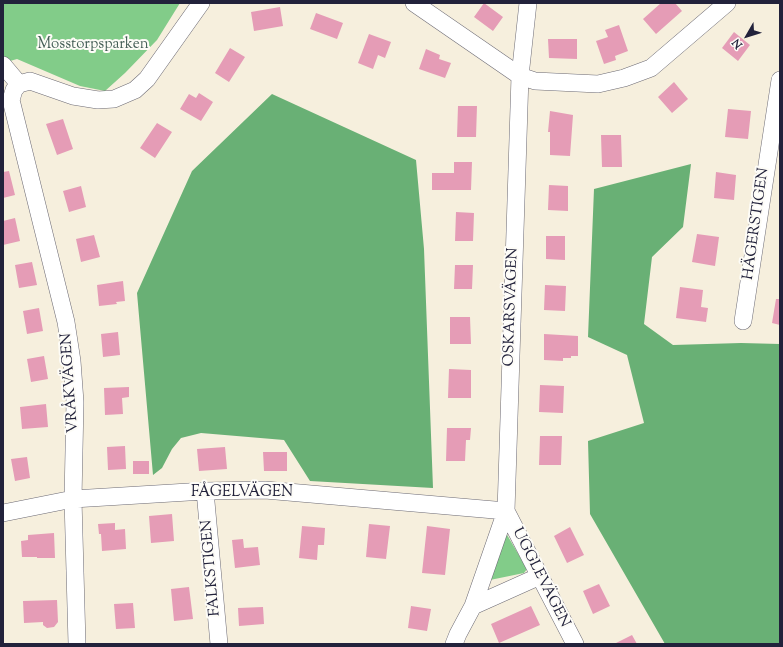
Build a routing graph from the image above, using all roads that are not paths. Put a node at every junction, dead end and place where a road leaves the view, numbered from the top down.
1 (201, 3) edge
2 (414, 3) edge
3 (528, 3) edge
4 (727, 3) edge
5 (3, 65) edge
6 (520, 76) junction
7 (780, 80) edge
8 (19, 84) junction
9 (743, 321) dead end
10 (205, 491) junction
11 (73, 499) junction
12 (506, 511) junction
13 (3, 513) edge
14 (540, 576) junction
15 (473, 606) junction
16 (77, 644) edge
17 (219, 644) edge
18 (454, 644) edge
19 (575, 644) edge

1 - 8 street
2 - 6 street
3 - 6 street, OSKARSVÄGEN
4 - 6 street
5 - 8 street
6 - 12 street, OSKARSVÄGEN
7 - 9 street, HÄGERSTIGEN
8 - 11 street, VRÅKVÄGEN
10 - 11 street, FÅGELVÄGEN
10 - 12 street, FÅGELVÄGEN
10 - 17 street, FALKSTIGEN
11 - 13 street, FÅGELVÄGEN
11 - 16 street, VRÅKVÄGEN
12 - 14 street, UGGLEVÄGEN
12 - 15 street, OSKARSVÄGEN
14 - 15 street
14 - 19 street, UGGLEVÄGEN
15 - 18 street, OSKARSVÄGEN

